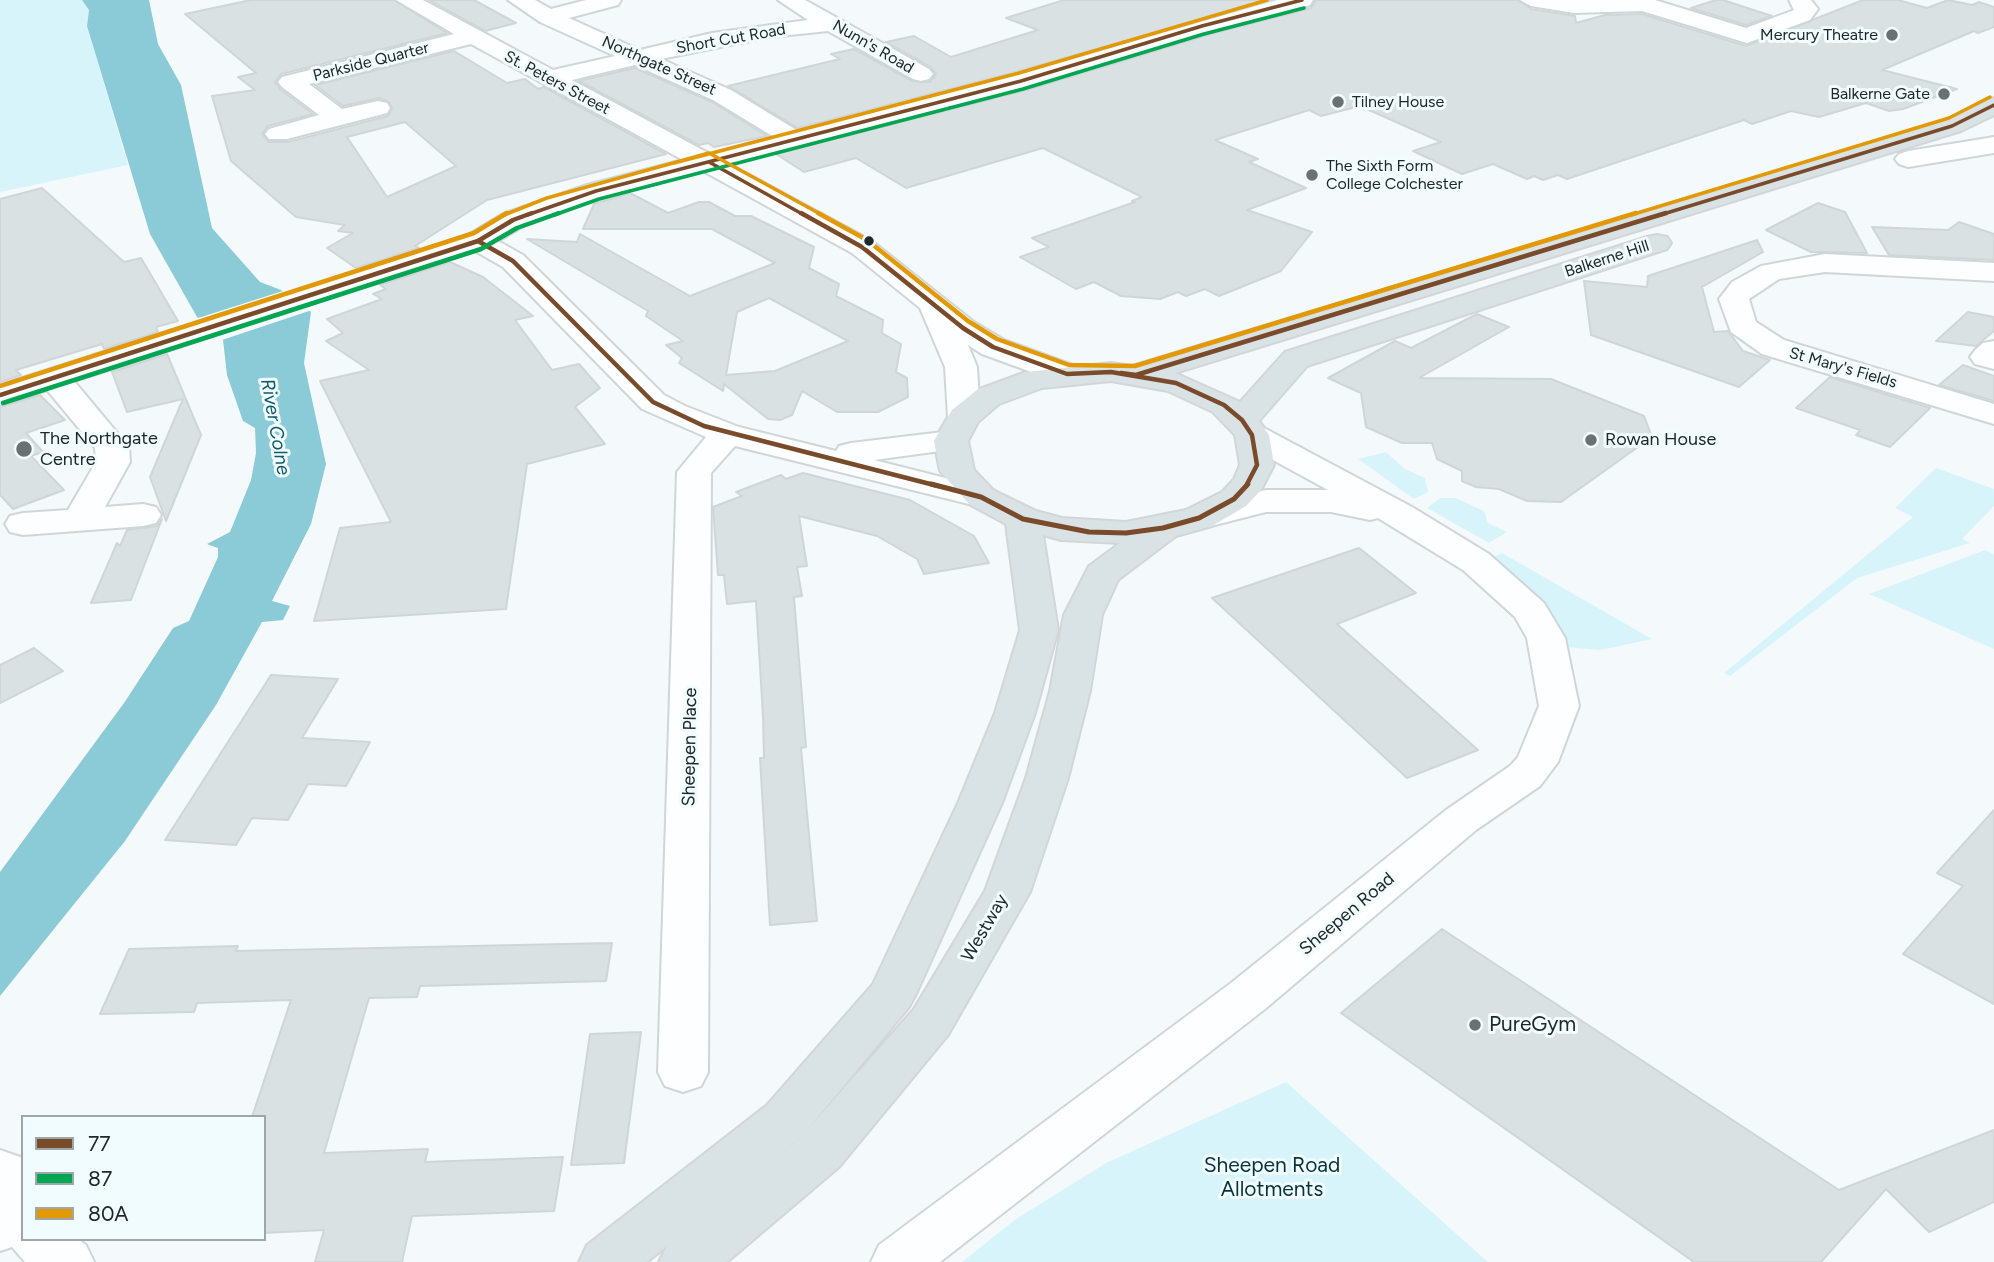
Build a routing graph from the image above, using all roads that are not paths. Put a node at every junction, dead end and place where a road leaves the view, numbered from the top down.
1 (407, 0) edge
2 (519, 0) edge
3 (610, 0) edge
4 (789, 0) edge
5 (1302, 0) edge
6 (1531, 0) edge
7 (1800, 0) edge
8 (548, 17) junction
9 (832, 24) junction
10 (470, 37) junction
11 (641, 56) junction
12 (920, 74) dead end
13 (549, 78) junction
14 (1994, 105) edge
15 (378, 108) dead end
16 (338, 118) junction
17 (1994, 130) edge
18 (278, 134) dead end
19 (794, 139) junction
20 (1994, 145) edge
21 (751, 151) junction
22 (1909, 159) junction
23 (709, 162) junction
24 (639, 180) junction
25 (744, 181) junction
26 (807, 216) junction
27 (478, 241) junction
28 (1994, 272) edge
29 (925, 295) junction
30 (1994, 350) edge
31 (1994, 360) edge
32 (1067, 374) junction
33 (1136, 375) junction
34 (54, 378) junction
35 (0, 395) edge
36 (1994, 414) edge
37 (1247, 427) junction
38 (958, 429) junction
39 (727, 434) junction
40 (817, 456) junction
41 (981, 497) junction
42 (143, 515) dead end
43 (1399, 515) junction
44 (82, 518) junction
45 (1199, 518) junction
46 (1024, 519) junction
47 (23, 524) dead end
48 (1163, 528) junction
49 (683, 1072) dead end
50 (41, 1241) edge
51 (66, 1262) edge
52 (607, 1262) edge
53 (687, 1262) edge
54 (899, 1262) edge

1 - 10 street, St. Peters Street
2 - 8 street, Northgate Street
3 - 8 street
4 - 9 street, Nunn's Road
5 - 19 street
6 - 7 street
8 - 11 street, Northgate Street
9 - 11 street, Short Cut Road
9 - 12 street, Nunn's Road
10 - 13 street, St. Peters Street
10 - 16 street, Parkside Quarter
11 - 13 street, Short Cut Road
11 - 19 street, Northgate Street
13 - 23 street, St. Peters Street
14 - 33 main road, Balkerne Hill
15 - 16 street
16 - 18 street
17 - 22 main road, Balkerne Hill
19 - 21 street
20 - 22 street
21 - 23 street
21 - 25 street
22 - 37 main road, Balkerne Hill
23 - 24 street
23 - 25 street, St. Peters Street
24 - 26 street
24 - 27 street
25 - 26 street, St. Peters Street
26 - 29 street, St. Peters Street
27 - 34 street
27 - 39 street
28 - 36 street, St Mary's Fields
29 - 32 street, St. Peters Street
29 - 38 street
30 - 31 street
32 - 33 main road
32 - 38 main road
33 - 37 main road
34 - 35 street
34 - 44 street
37 - 43 street, Sheepen Road
37 - 45 main road
38 - 40 street
38 - 41 main road
39 - 40 street
39 - 49 street, Sheepen Place
40 - 41 street
41 - 46 main road
42 - 44 street
43 - 45 street, Sheepen Road
43 - 54 street, Sheepen Road
44 - 47 street
45 - 48 main road
46 - 48 main road
46 - 52 main road
48 - 53 main road, Westway
50 - 51 street

